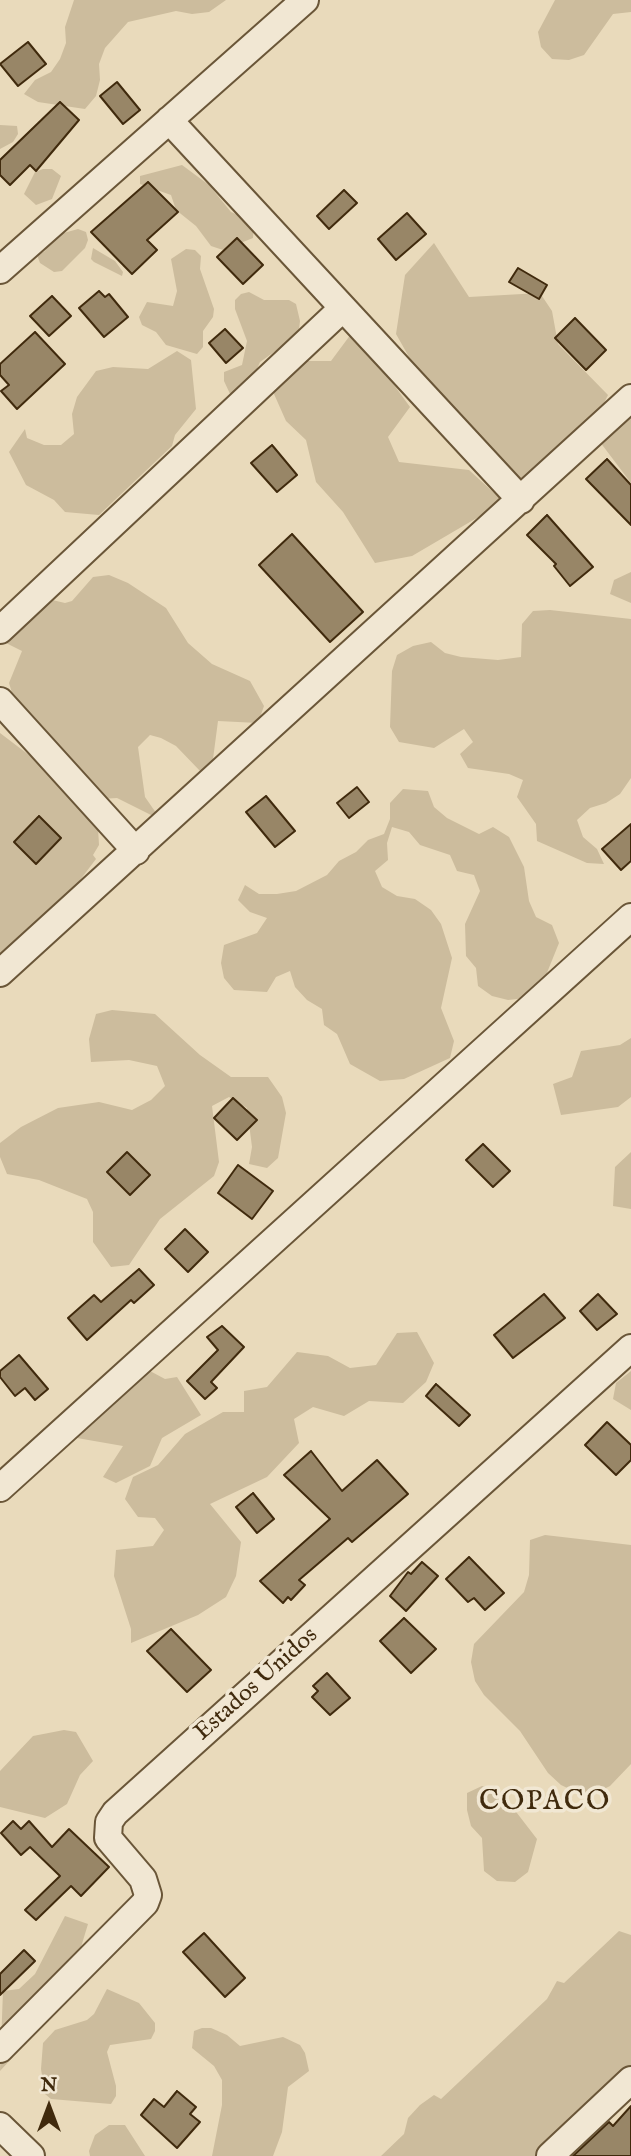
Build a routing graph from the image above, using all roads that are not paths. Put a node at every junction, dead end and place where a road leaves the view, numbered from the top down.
1 (304, 0) edge
2 (169, 120) junction
3 (0, 270) edge
4 (343, 308) junction
5 (631, 398) edge
6 (521, 500) junction
7 (0, 630) edge
8 (0, 701) edge
9 (136, 851) junction
10 (631, 917) edge
11 (0, 973) edge
12 (631, 1348) edge
13 (0, 1488) edge
14 (0, 2049) edge
15 (631, 2080) edge
16 (0, 2126) edge
17 (31, 2156) edge
18 (550, 2156) edge

1 - 2 street
2 - 3 street
2 - 4 street
4 - 6 street
4 - 7 street
5 - 6 street
6 - 9 street
8 - 9 street
9 - 11 street
10 - 13 street
12 - 14 street, Estados Unidos
15 - 18 street
16 - 17 street

